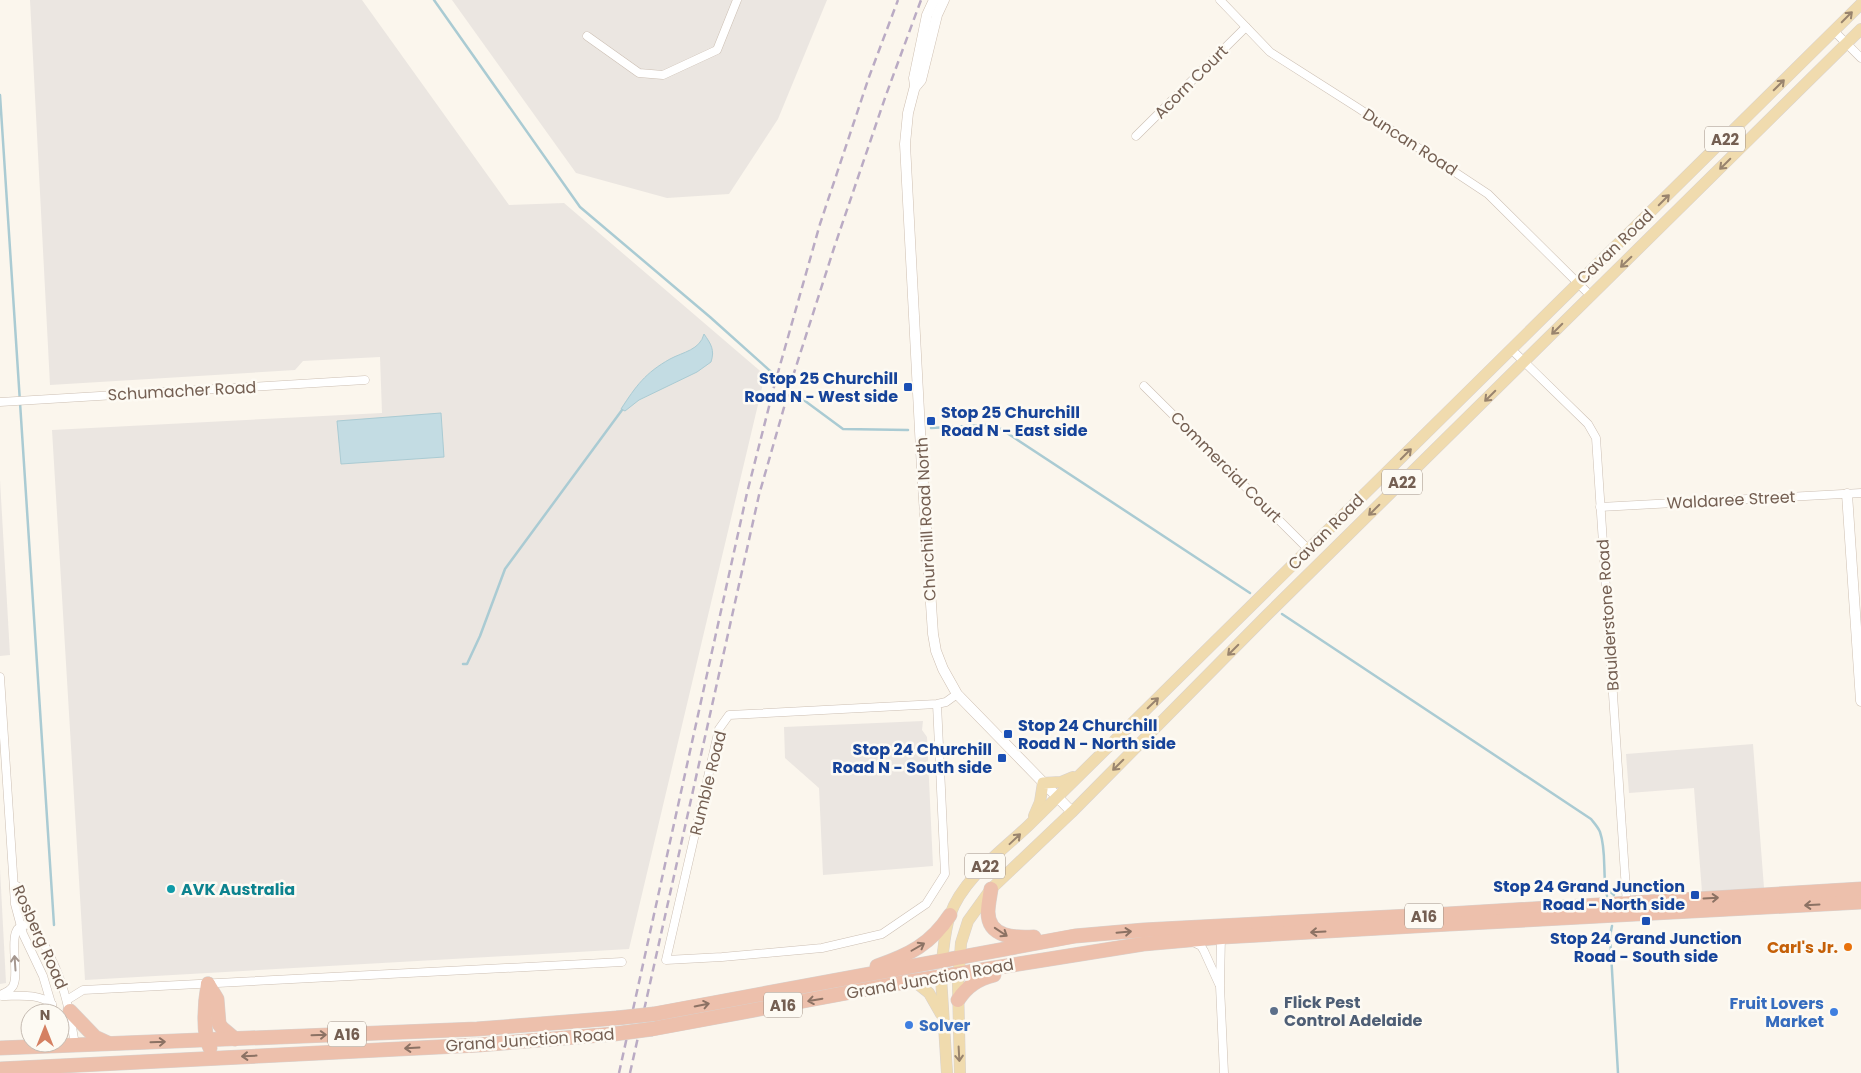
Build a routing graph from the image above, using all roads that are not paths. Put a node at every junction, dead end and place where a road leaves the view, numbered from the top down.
1 (737, 0) edge
2 (934, 0) edge
3 (944, 0) edge
4 (1220, 0) edge
5 (1861, 4) edge
6 (1246, 27) junction
7 (1861, 30) edge
8 (1834, 31) junction
9 (587, 36) dead end
10 (1847, 44) junction
11 (1861, 58) edge
12 (915, 86) junction
13 (1136, 136) dead end
14 (1578, 284) junction
15 (1591, 296) junction
16 (1511, 349) junction
17 (1524, 362) junction
18 (364, 380) dead end
19 (1144, 386) dead end
20 (0, 402) edge
21 (1861, 493) edge
22 (1847, 494) junction
23 (1600, 507) junction
24 (1308, 549) junction
25 (0, 677) edge
26 (957, 694) junction
27 (1861, 701) edge
28 (937, 704) junction
29 (1080, 774) junction
30 (1043, 783) junction
31 (1057, 797) junction
32 (1072, 812) junction
33 (1030, 825) junction
34 (12, 859) junction
35 (991, 888) junction
36 (1861, 889) edge
37 (1861, 902) edge
38 (1628, 909) junction
39 (950, 915) junction
40 (20, 926) junction
41 (34, 926) junction
42 (1221, 932) junction
43 (1075, 936) junction
44 (1189, 940) junction
45 (959, 958) junction
46 (1045, 959) junction
47 (942, 961) junction
48 (622, 962) dead end
49 (958, 974) junction
50 (941, 977) junction
51 (841, 979) junction
52 (914, 981) junction
53 (208, 984) junction
54 (1220, 986) junction
55 (0, 996) edge
56 (958, 1000) junction
57 (51, 1003) edge
58 (52, 1003) edge
59 (67, 1003) edge
60 (70, 1003) edge
61 (70, 1007) edge
62 (944, 1023) junction
63 (235, 1039) junction
64 (206, 1040) junction
65 (20, 1042) edge
66 (70, 1043) edge
67 (110, 1044) junction
68 (20, 1047) edge
69 (2, 1048) edge
70 (69, 1053) edge
71 (224, 1057) junction
72 (116, 1064) junction
73 (34, 1068) junction
74 (0, 1069) edge
75 (73, 1069) edge
76 (49, 1073) edge
77 (102, 1073) edge
78 (947, 1073) edge
79 (960, 1073) edge
80 (1224, 1073) edge

1 - 9 street
2 - 12 street, Churchill Road North
3 - 12 street, Churchill Road North
4 - 6 street, Duncan Road
8 -> 5 main road, Cavan Road / A22
6 - 13 street, Acorn Court
6 - 14 street, Duncan Road
7 - 10 main road, Cavan Road / A22
8 - 10 street
14 -> 8 main road, Cavan Road / A22
10 - 11 street
10 -> 15 main road, Cavan Road / A22
12 - 26 street, Churchill Road North
14 - 15 street, Duncan Road
14 - 16 main road, Cavan Road / A22
15 -> 17 main road, Cavan Road / A22
16 - 17 street, Baulderstone Road
24 -> 16 main road, Cavan Road / A22
17 - 23 street, Baulderstone Road
17 -> 32 main road, Cavan Road / A22
18 - 20 street, Schumacher Road
19 - 24 street, Commercial Court
21 - 22 street, Waldaree Street
22 - 23 street, Waldaree Street
22 - 27 street
23 - 38 street, Baulderstone Road
29 -> 24 main road, Cavan Road / A22
25 - 34 street, Rosberg Road
26 - 28 street, Rumble Road
26 - 30 street, Churchill Road North
28 - 28 street, Rumble Road
29 - 30 main road
29 - 31 main road, Cavan Road / A22
30 - 31 street, Churchill Road North
30 - 33 main road
31 - 32 street, Churchill Road North
31 - 33 main road, Cavan Road / A22
32 - 35 main road, Cavan Road / A22
39 -> 33 main road, Cavan Road / A22
34 - 40 street, Rosberg Road
34 - 41 street, Rosberg Road
35 -> 43 highway
35 - 45 main road, Cavan Road / A22
38 -> 36 highway, Grand Junction Road / A16
37 -> 38 highway, Grand Junction Road / A16
38 - 42 highway, Grand Junction Road / A16
39 - 47 main road, Cavan Road / A22
51 -> 39 highway
40 - 41 street
55 -> 40 street
40 - 58 street, Rosberg Road
41 - 59 street, Rosberg Road
43 -> 42 highway, Grand Junction Road / A16
42 - 44 highway, Grand Junction Road / A16
42 - 54 street
43 - 45 highway, Grand Junction Road / A16
44 - 46 highway, Grand Junction Road / A16
44 - 54 street
45 - 47 highway, Grand Junction Road / A16
45 - 49 main road, Cavan Road / A22
46 - 49 highway, Grand Junction Road / A16
46 - 56 highway
47 - 50 highway, Cavan Road / A22
47 - 51 highway, Grand Junction Road / A16
48 - 53 street
49 - 50 highway, Grand Junction Road / A16
49 - 56 main road, A22
50 - 52 highway, Grand Junction Road / A16
50 - 62 main road, A22
63 -> 51 highway, Grand Junction Road / A16, bridge
52 - 62 main road
52 -> 71 highway, Grand Junction Road / A16, bridge
53 - 60 street
53 - 63 highway
53 - 64 highway
54 - 80 street
55 - 57 street
56 -> 79 main road, A22
61 - 67 highway
62 - 78 main road, A22
63 - 64 highway, Grand Junction Road / A16
67 -> 64 highway, Grand Junction Road / A16
64 - 71 highway
65 - 69 highway
66 - 67 highway, Grand Junction Road / A16
68 - 69 highway, Grand Junction Road / A16
70 - 75 highway
71 - 72 highway, Grand Junction Road / A16
72 - 75 highway, Grand Junction Road / A16
72 - 77 street
73 - 74 highway, Grand Junction Road / A16
73 - 75 highway, Grand Junction Road / A16
73 - 76 street

